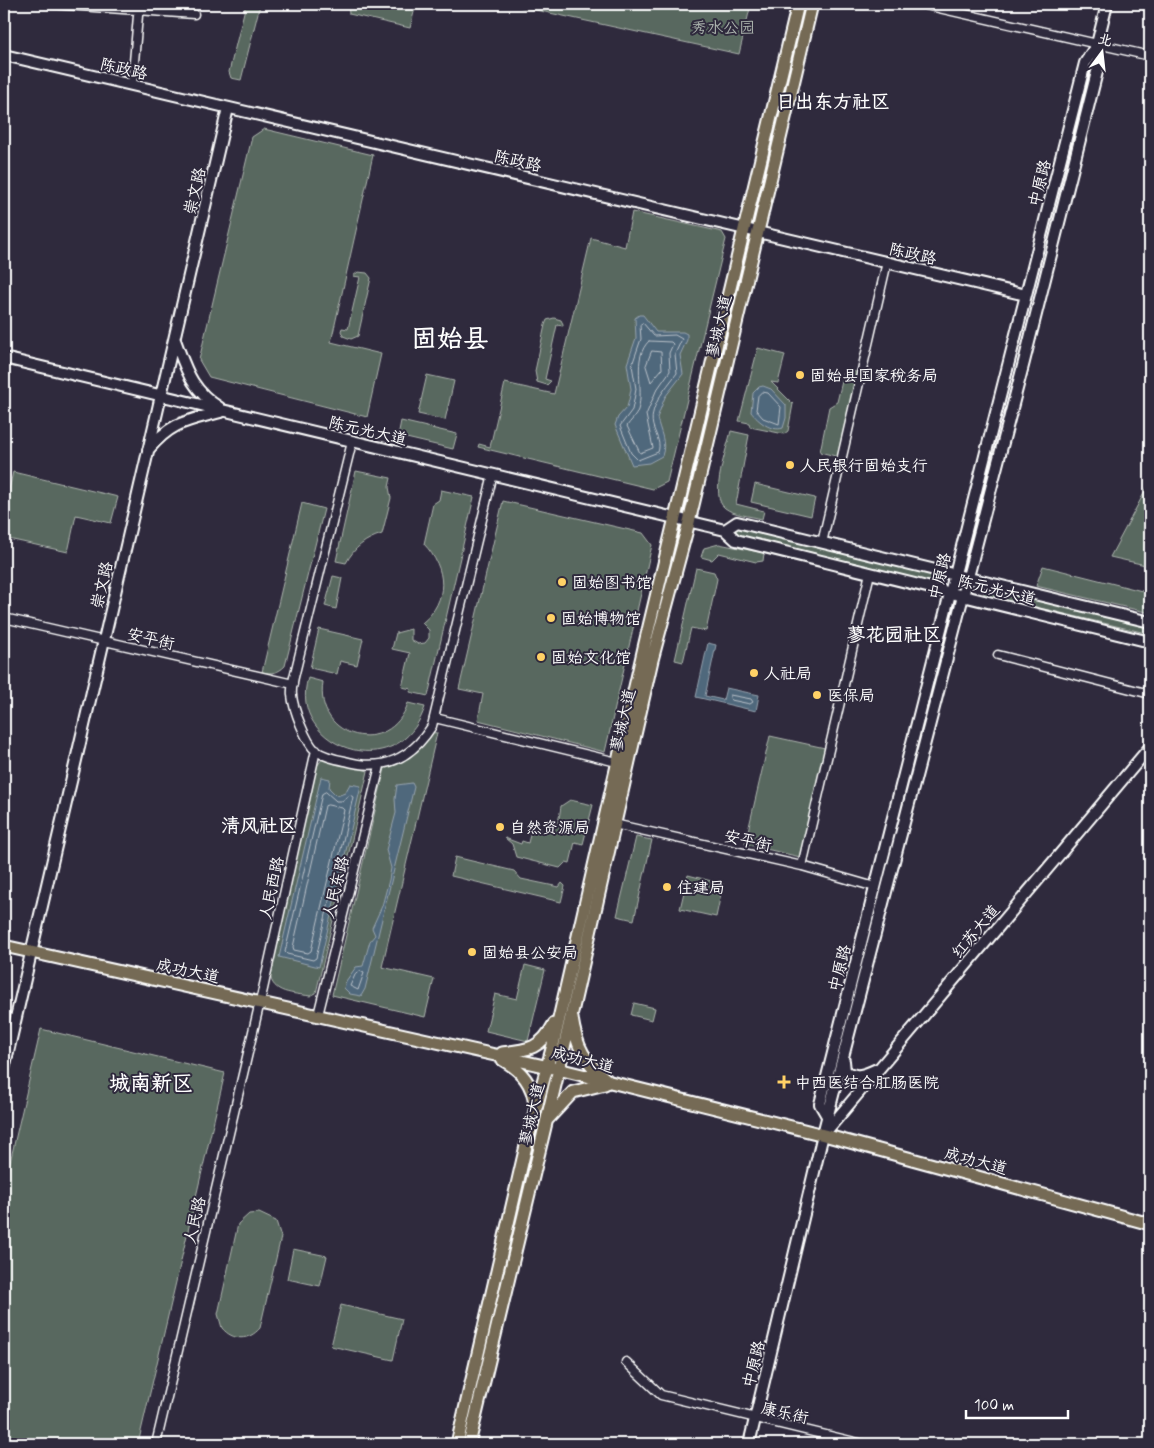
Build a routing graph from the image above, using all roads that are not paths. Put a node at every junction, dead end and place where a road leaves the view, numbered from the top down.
1 (51, 4) edge
2 (798, 4) edge
3 (812, 4) edge
4 (921, 4) edge
5 (1107, 4) edge
6 (138, 7) edge
7 (194, 14) dead end
8 (1097, 44) junction
9 (4, 55) edge
10 (1150, 56) edge
11 (132, 85) junction
12 (228, 108) junction
13 (751, 230) junction
14 (887, 262) junction
15 (1026, 295) junction
16 (175, 340) junction
17 (4, 358) edge
18 (161, 395) junction
19 (225, 411) junction
20 (352, 442) junction
21 (148, 451) junction
22 (492, 474) junction
23 (676, 520) junction
24 (688, 522) junction
25 (725, 530) junction
26 (822, 543) junction
27 (870, 572) junction
28 (954, 574) junction
29 (966, 578) junction
30 (950, 593) junction
31 (961, 596) junction
32 (4, 618) edge
33 (1150, 622) edge
34 (104, 641) junction
35 (1150, 642) edge
36 (998, 655) dead end
37 (292, 684) junction
38 (1150, 694) edge
39 (435, 718) junction
40 (1150, 747) edge
41 (316, 750) junction
42 (617, 762) junction
43 (380, 766) junction
44 (614, 824) junction
45 (802, 866) junction
46 (875, 887) junction
47 (4, 946) edge
48 (32, 952) junction
49 (260, 1002) junction
50 (566, 1012) junction
51 (318, 1015) junction
52 (493, 1054) junction
53 (844, 1057) junction
54 (553, 1068) junction
55 (880, 1068) junction
56 (4, 1069) edge
57 (611, 1082) junction
58 (535, 1112) junction
59 (827, 1116) junction
60 (546, 1121) junction
61 (824, 1135) junction
62 (1150, 1224) edge
63 (626, 1362) dead end
64 (755, 1419) junction
65 (156, 1444) edge
66 (457, 1444) edge
67 (469, 1444) edge
68 (749, 1444) edge
69 (863, 1444) edge

1 - 6 street
2 - 13 main road, 蓼城大道
3 - 13 main road, 蓼城大道
4 - 8 street
5 - 8 main road, 中原路
6 - 7 street
6 - 11 street
8 - 10 street
8 - 15 main road, 中原路
8 - 29 main road, 中原路
9 - 11 main road, 陈政路
11 - 12 main road, 陈政路
12 - 13 main road, 陈政路
12 - 16 main road, 崇文路
13 - 14 main road, 陈政路
13 - 23 main road, 蓼城大道
13 - 24 main road, 蓼城大道
14 - 15 main road, 陈政路
14 - 26 street
15 - 28 main road, 中原路
16 - 18 main road, 崇文路
16 - 19 main road
17 - 18 main road, 陈元光大道
18 - 19 main road, 陈元光大道
18 - 21 main road, 崇文路
19 - 20 main road, 陈元光大道
19 - 21 main road
20 - 22 main road, 陈元光大道
20 - 37 street
21 - 34 main road, 崇文路
22 - 23 main road, 陈元光大道
22 - 39 street
23 - 24 main road, 陈元光大道
23 - 42 main road, 蓼城大道
24 - 25 main road, 陈元光大道
24 - 44 main road, 蓼城大道
25 - 26 main road, 陈元光大道
25 - 27 main road, 陈元光大道
26 - 28 main road, 陈元光大道
27 - 30 main road, 陈元光大道
27 - 45 street
28 - 29 main road, 陈元光大道
28 - 30 main road, 中原路
29 - 31 main road, 中原路
29 - 33 main road, 陈元光大道
30 - 31 main road, 陈元光大道
30 - 46 main road, 中原路
31 - 35 main road, 陈元光大道
31 - 53 main road, 中原路
32 - 34 street, 安平街
34 - 37 street, 安平街
34 - 48 main road, 崇文路
36 - 38 street
37 - 41 street
39 - 42 street
39 - 43 street
40 - 55 main road, 红苏大道
41 - 43 street
41 - 49 street, 人民西路
42 - 50 main road, 蓼城大道
43 - 51 street, 人民东路
44 - 45 street, 安平街
44 - 50 main road, 蓼城大道
45 - 46 street, 安平街
46 - 59 main road, 中原路
47 - 48 main road, 成功大道
48 - 49 main road, 成功大道
48 - 56 main road, 崇文路
49 - 51 main road, 成功大道
49 - 65 street, 人民路
50 - 52 main road
50 - 54 main road, 蓼城大道
50 - 57 main road
51 - 52 main road, 成功大道
52 - 54 main road, 成功大道
52 - 58 main road
53 - 55 main road
53 - 59 main road, 中原路
54 - 57 main road, 成功大道
54 - 58 main road, 蓼城大道
54 - 60 main road, 蓼城大道
55 - 61 main road, 红苏大道
57 - 60 main road
57 - 61 main road, 成功大道
58 - 66 main road, 蓼城大道
59 - 61 main road, 中原路
60 - 67 main road, 蓼城大道
61 - 62 main road, 成功大道
61 - 64 main road, 中原路
63 - 64 street, 康乐街
64 - 68 main road, 中原路
64 - 69 street, 康乐街

